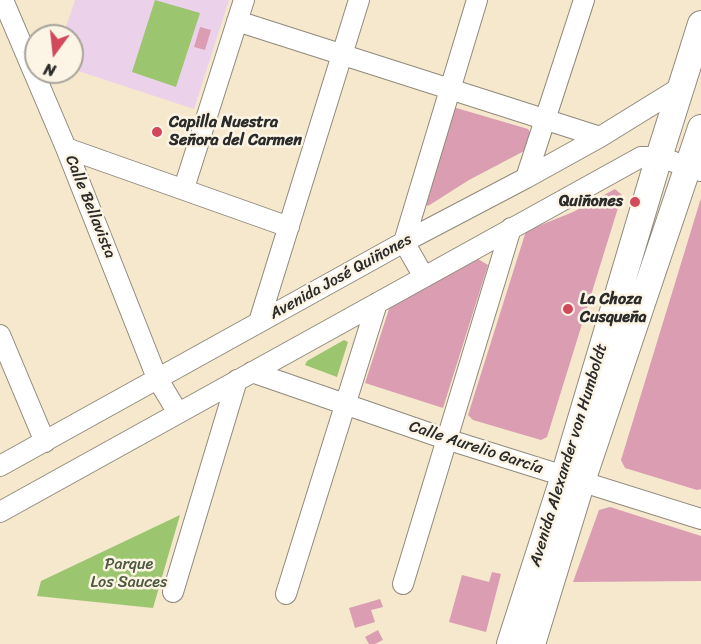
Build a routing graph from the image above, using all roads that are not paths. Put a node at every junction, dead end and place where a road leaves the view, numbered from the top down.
1 (3, 0) edge
2 (244, 0) edge
3 (359, 0) edge
4 (477, 0) edge
5 (584, 0) edge
6 (237, 21) junction
7 (701, 24) edge
8 (342, 54) junction
9 (681, 87) junction
10 (451, 89) junction
11 (545, 119) junction
12 (701, 128) edge
13 (600, 136) junction
14 (66, 148) junction
15 (659, 157) junction
16 (695, 169) edge
17 (526, 178) junction
18 (184, 188) junction
19 (289, 227) junction
20 (511, 228) junction
21 (404, 242) junction
22 (424, 277) junction
23 (377, 303) junction
24 (259, 322) junction
25 (0, 335) edge
26 (245, 376) junction
27 (158, 378) junction
28 (345, 404) junction
29 (178, 413) junction
30 (446, 439) junction
31 (45, 442) junction
32 (0, 466) edge
33 (573, 478) junction
34 (0, 512) edge
35 (701, 519) edge
36 (402, 584) dead end
37 (172, 592) dead end
38 (286, 594) dead end
39 (510, 644) edge
40 (532, 644) edge

1 - 14 street, Calle Bellavista
2 - 6 street
3 - 8 street
4 - 10 street
5 - 11 street
6 - 8 street
6 - 18 street
7 - 9 main road, Avenida Alexander von Humboldt
8 - 10 street
8 - 19 street
9 - 13 street, Avenida José Quiñones
9 - 15 main road, Avenida Alexander von Humboldt
10 - 11 street
10 - 21 street
11 - 13 street
11 - 17 street
12 - 16 main road, Avenida Alexander von Humboldt
13 - 17 street, Avenida José Quiñones
14 - 18 street
14 - 27 street, Calle Bellavista
15 - 16 street
15 - 20 street
15 - 33 main road, Avenida Alexander von Humboldt
16 - 33 main road, Avenida Alexander von Humboldt
17 - 21 street, Avenida José Quiñones
18 - 19 street
19 - 24 street
20 - 22 street
20 - 30 street
21 - 22 street
21 - 24 street, Avenida José Quiñones
22 - 23 street
23 - 26 street
23 - 28 street
24 - 27 street, Avenida José Quiñones
25 - 31 street
26 - 28 street, Calle Aurelio García
26 - 29 street
26 - 37 street
27 - 29 street, Calle Bellavista
27 - 31 street, Avenida José Quiñones
28 - 30 street, Calle Aurelio García
28 - 38 street
29 - 34 street
30 - 33 street, Calle Aurelio García
30 - 36 street
31 - 32 street, Avenida José Quiñones
33 - 35 street, Calle Aurelio García
33 - 39 main road, Avenida Alexander von Humboldt
33 - 40 main road, Avenida Alexander von Humboldt

